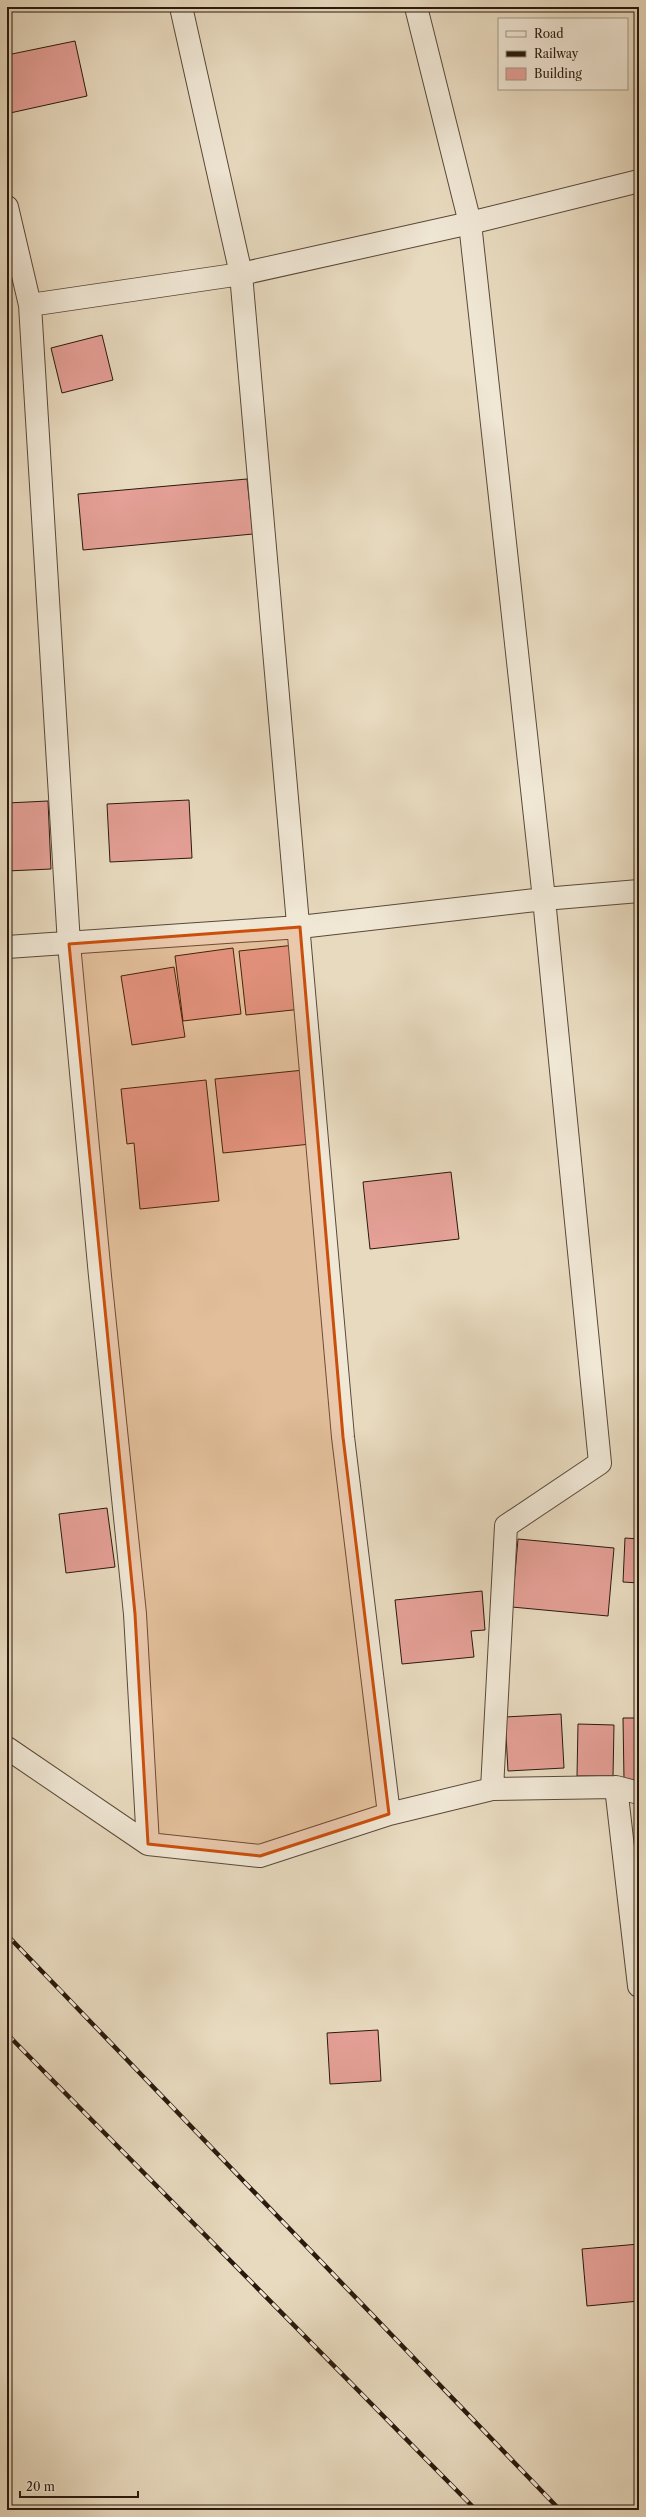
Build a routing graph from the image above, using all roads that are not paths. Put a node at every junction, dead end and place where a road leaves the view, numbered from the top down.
1 (181, 7) edge
2 (416, 7) edge
3 (639, 181) edge
4 (7, 207) edge
5 (470, 223) junction
6 (241, 274) junction
7 (30, 305) junction
8 (639, 891) edge
9 (544, 899) junction
10 (300, 927) junction
11 (69, 944) junction
12 (7, 947) edge
13 (7, 1748) edge
14 (616, 1787) junction
15 (492, 1789) junction
16 (639, 1793) edge
17 (389, 1814) junction
18 (148, 1844) junction
19 (639, 1986) edge

1 - 6 street
2 - 5 street
3 - 5 street
4 - 7 street
5 - 6 street
5 - 9 street
6 - 7 street
6 - 10 street
7 - 11 street
8 - 9 street
9 - 10 street
9 - 15 street
10 - 11 street
10 - 17 street
11 - 12 street
11 - 18 street
13 - 18 street
14 - 15 street
14 - 16 street
14 - 19 street
15 - 17 street
17 - 18 street

